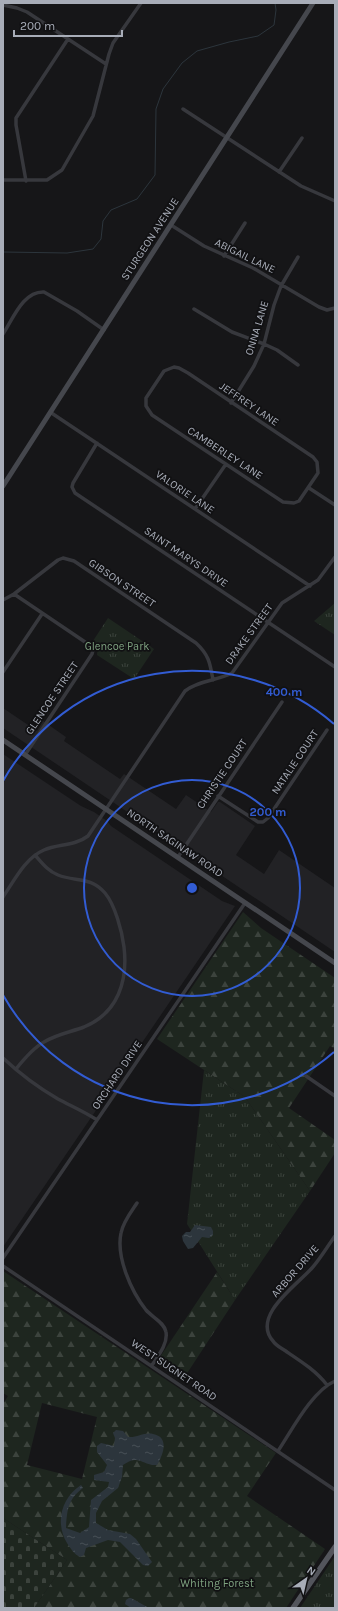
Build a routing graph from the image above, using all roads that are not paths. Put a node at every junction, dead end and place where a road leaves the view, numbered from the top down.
1 (313, 3) edge
2 (139, 4) edge
3 (3, 5) edge
4 (68, 39) junction
5 (106, 64) junction
6 (183, 109) dead end
7 (227, 137) junction
8 (302, 138) dead end
9 (279, 172) junction
10 (3, 180) edge
11 (26, 180) junction
12 (335, 201) edge
13 (245, 223) dead end
14 (171, 225) junction
15 (224, 256) junction
16 (298, 257) dead end
17 (281, 286) junction
18 (194, 309) dead end
19 (334, 309) edge
20 (104, 330) junction
21 (3, 334) edge
22 (264, 344) junction
23 (298, 365) dead end
24 (151, 390) joint
25 (231, 403) junction
26 (50, 412) junction
27 (96, 443) junction
28 (226, 464) junction
29 (3, 486) edge
30 (309, 488) junction
31 (335, 505) edge
32 (195, 509) junction
33 (335, 557) edge
34 (310, 586) junction
35 (14, 594) junction
36 (3, 600) edge
37 (42, 614) junction
38 (268, 622) junction
39 (335, 667) edge
40 (3, 672) edge
41 (213, 680) junction
42 (282, 702) dead end
43 (327, 730) dead end
44 (3, 740) edge
45 (25, 755) junction
46 (218, 796) junction
47 (106, 809) junction
48 (36, 855) junction
49 (178, 857) junction
50 (3, 897) edge
51 (246, 903) junction
52 (335, 963) edge
53 (3, 1058) edge
54 (16, 1069) junction
55 (306, 1076) dead end
56 (335, 1096) edge
57 (97, 1120) junction
58 (137, 1203) dead end
59 (335, 1236) edge
60 (3, 1258) edge
61 (3, 1266) edge
62 (152, 1365) junction
63 (335, 1381) edge
64 (327, 1385) junction
65 (278, 1451) junction
66 (335, 1490) edge
67 (335, 1547) edge
68 (293, 1608) edge

1 - 7 street, STURGEON AVENUE
2 - 5 street
3 - 4 street
4 - 5 street
4 - 11 street
5 - 11 street
6 - 7 street
7 - 9 street
7 - 14 street, STURGEON AVENUE
8 - 9 street
9 - 12 street
10 - 11 street
13 - 15 street
14 - 15 street, ABIGAIL LANE
14 - 20 street, STURGEON AVENUE
15 - 17 street, ABIGAIL LANE
16 - 17 street, ONNA LANE
17 - 19 street, ABIGAIL LANE
17 - 22 street, ONNA LANE
18 - 22 street
20 - 21 street
20 - 26 street, STURGEON AVENUE
22 - 23 street
22 - 25 street, ONNA LANE
24 - 25 street, JEFFREY LANE
24 - 28 street, CAMBERLEY LANE
25 - 30 street, JEFFREY LANE
26 - 27 street, VALORIE LANE
26 - 29 street, STURGEON AVENUE
27 - 32 street, VALORIE LANE
27 - 38 street, SAINT MARYS DRIVE
28 - 30 street, CAMBERLEY LANE
28 - 32 street
30 - 31 street
32 - 34 street, VALORIE LANE
33 - 34 street, DRAKE STREET
34 - 38 street, DRAKE STREET
35 - 36 street, GIBSON STREET
35 - 37 street
35 - 41 street, GIBSON STREET
37 - 40 street
37 - 45 street, GLENCOE STREET
38 - 39 street, SAINT MARYS DRIVE
38 - 41 street, DRAKE STREET
41 - 47 street, DRAKE STREET
42 - 46 street, CHRISTIE COURT
43 - 46 street, NATALIE COURT
44 - 45 street, NORTH SAGINAW ROAD
45 - 47 street, NORTH SAGINAW ROAD
46 - 49 street, CHRISTIE COURT
47 - 48 street, DRAKE STREET
47 - 49 street, NORTH SAGINAW ROAD
48 - 50 street
48 - 54 street
49 - 51 street, NORTH SAGINAW ROAD
51 - 52 street, NORTH SAGINAW ROAD
51 - 57 street, ORCHARD DRIVE
53 - 54 street
54 - 57 street
55 - 56 street
57 - 60 street, ORCHARD DRIVE
58 - 62 street
59 - 64 street, ARBOR DRIVE
61 - 62 street, WEST SUGNET ROAD
62 - 65 street, WEST SUGNET ROAD
63 - 64 street
64 - 65 street
65 - 66 street, WEST SUGNET ROAD
67 - 68 main road

